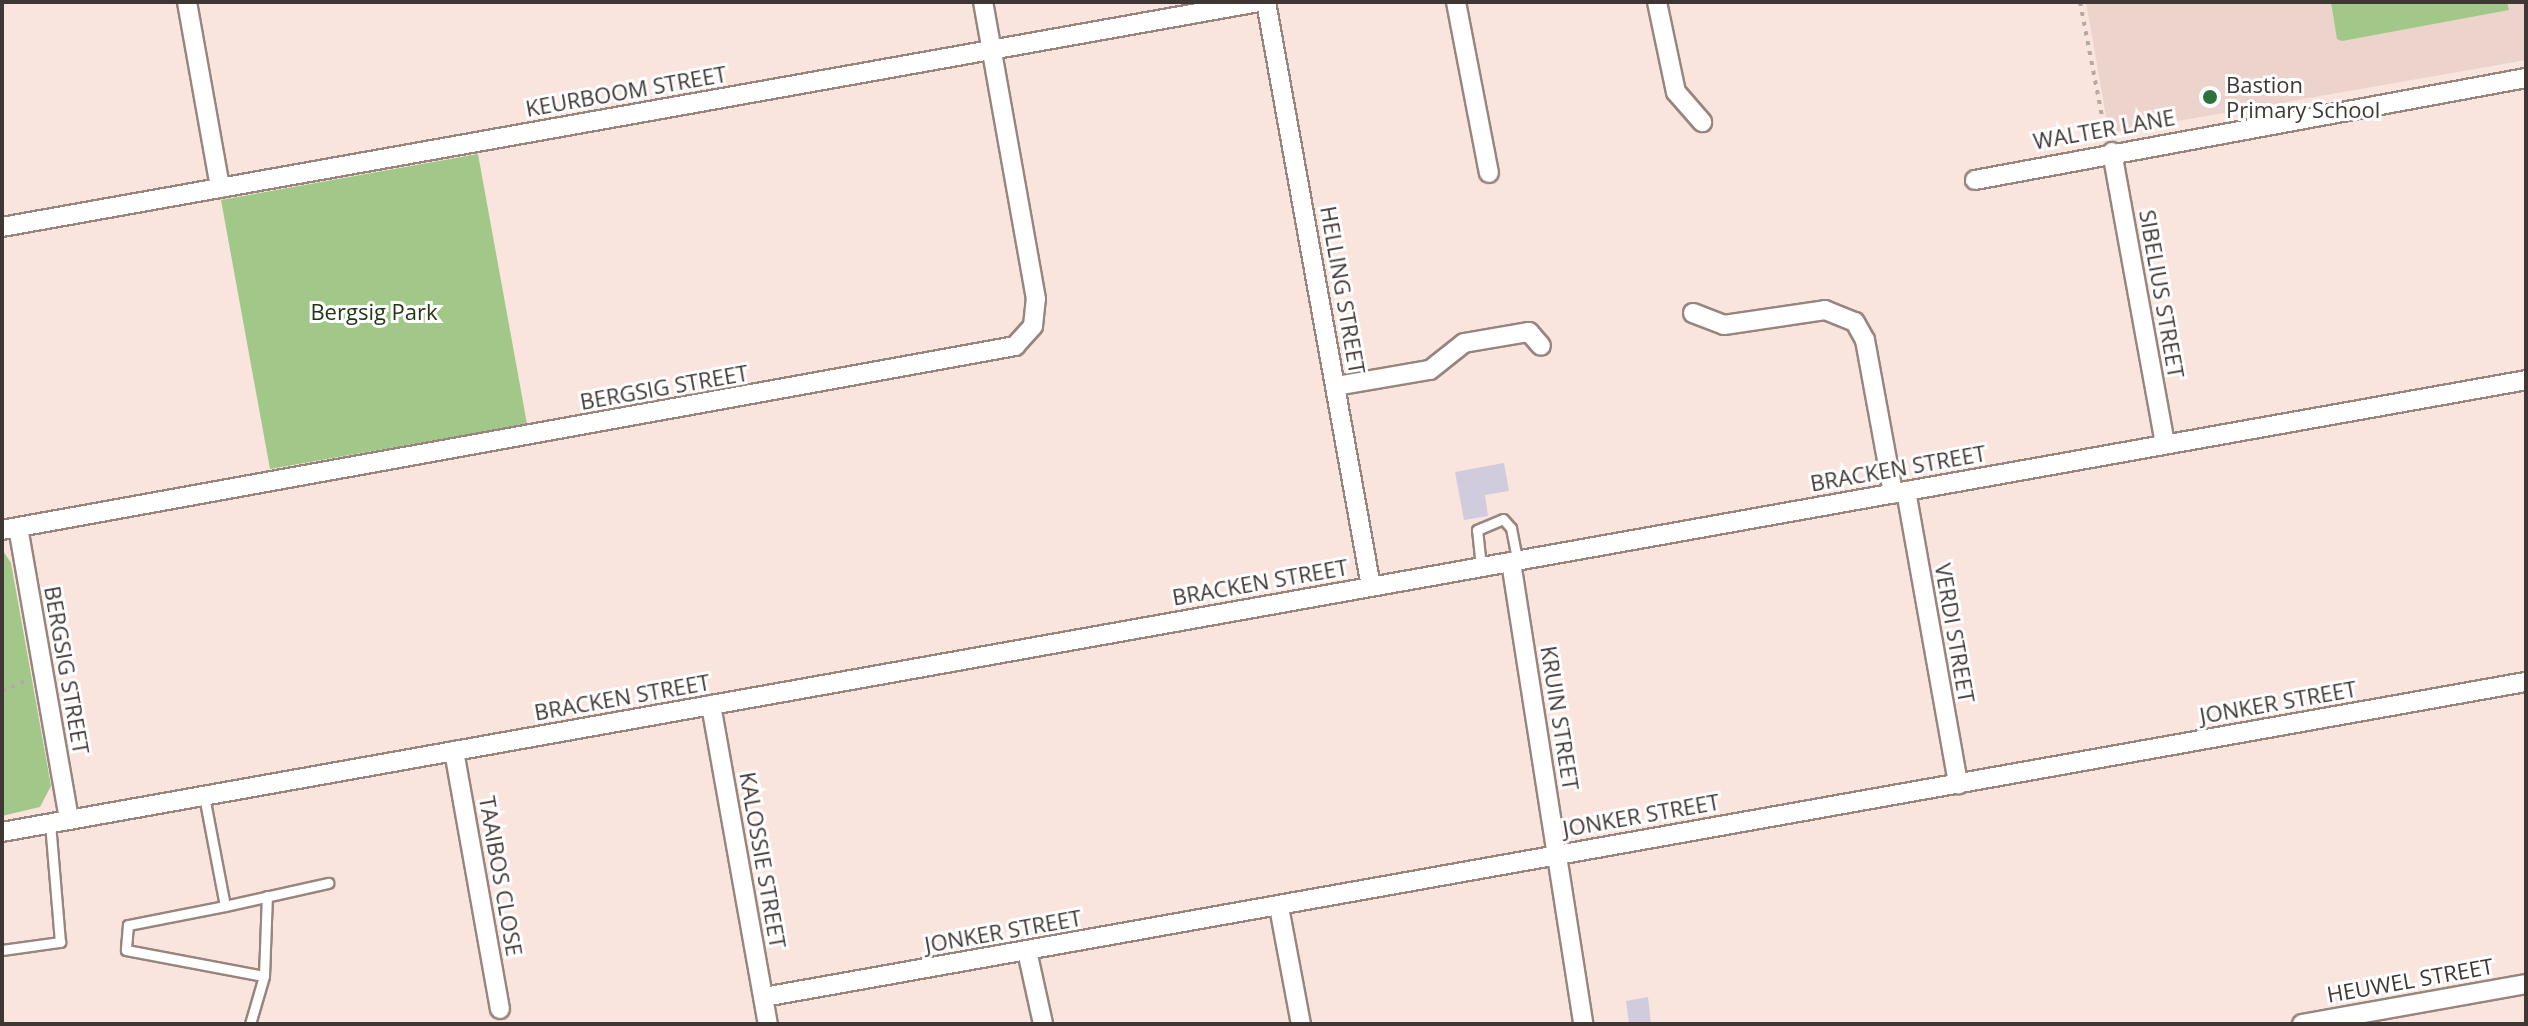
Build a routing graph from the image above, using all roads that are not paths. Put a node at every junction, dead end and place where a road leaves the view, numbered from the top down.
1 (187, 2) edge
2 (983, 2) edge
3 (1259, 2) edge
4 (1266, 2) edge
5 (1456, 2) edge
6 (1657, 2) edge
7 (991, 50) junction
8 (2526, 78) edge
9 (1702, 122) dead end
10 (2112, 152) junction
11 (1489, 173) dead end
12 (1975, 180) dead end
13 (220, 188) junction
14 (2, 227) edge
15 (1693, 313) dead end
16 (1541, 346) dead end
17 (2526, 380) edge
18 (1336, 386) junction
19 (2165, 444) junction
20 (1899, 492) junction
21 (10, 528) edge
22 (1514, 561) junction
23 (1481, 567) junction
24 (1371, 587) junction
25 (2526, 682) edge
26 (711, 705) junction
27 (454, 751) junction
28 (1958, 784) junction
29 (204, 796) junction
30 (59, 822) junction
31 (2, 832) edge
32 (1557, 855) junction
33 (328, 883) dead end
34 (267, 896) junction
35 (225, 906) junction
36 (1279, 907) junction
37 (2, 950) edge
38 (1027, 951) junction
39 (264, 976) junction
40 (2526, 984) edge
41 (764, 997) junction
42 (500, 1009) dead end
43 (250, 1024) edge
44 (768, 1024) edge
45 (1043, 1024) edge
46 (1301, 1024) edge
47 (1583, 1024) edge
48 (2302, 1024) edge

1 - 13 street
2 - 7 street, BERGSIG STREET
3 - 7 street, KEURBOOM STREET
4 - 18 street, HELLING STREET
5 - 11 street
6 - 9 street
7 - 13 street, KEURBOOM STREET
7 - 21 street, BERGSIG STREET
8 - 10 street, WALTER LANE
10 - 12 street, WALTER LANE
10 - 19 street, SIBELIUS STREET
13 - 14 street, KEURBOOM STREET
15 - 20 street, VERDI STREET
16 - 18 street
17 - 19 street, BRACKEN STREET
18 - 24 street, HELLING STREET
19 - 20 street, BRACKEN STREET
20 - 22 street, BRACKEN STREET
20 - 28 street, VERDI STREET
21 - 30 street, BERGSIG STREET
22 - 23 street, BRACKEN STREET
22 - 23 lane
22 - 32 street, KRUIN STREET
23 - 24 street, BRACKEN STREET
24 - 26 street, BRACKEN STREET
25 - 28 street, JONKER STREET
26 - 27 street, BRACKEN STREET
26 - 41 street, KALOSSIE STREET
27 - 29 street, BRACKEN STREET
27 - 42 street, TAAIBOS CLOSE
28 - 32 street, JONKER STREET
29 - 30 street, BRACKEN STREET
29 - 35 lane
30 - 31 street, BRACKEN STREET
30 - 37 lane
32 - 36 street, JONKER STREET
32 - 47 street, KRUIN STREET
33 - 34 lane
34 - 35 lane
34 - 39 lane
35 - 39 lane
36 - 38 street, JONKER STREET
36 - 46 street
38 - 41 street, JONKER STREET
38 - 45 street
39 - 43 lane
40 - 48 street, HEUWEL STREET
41 - 44 street, KALOSSIE STREET

